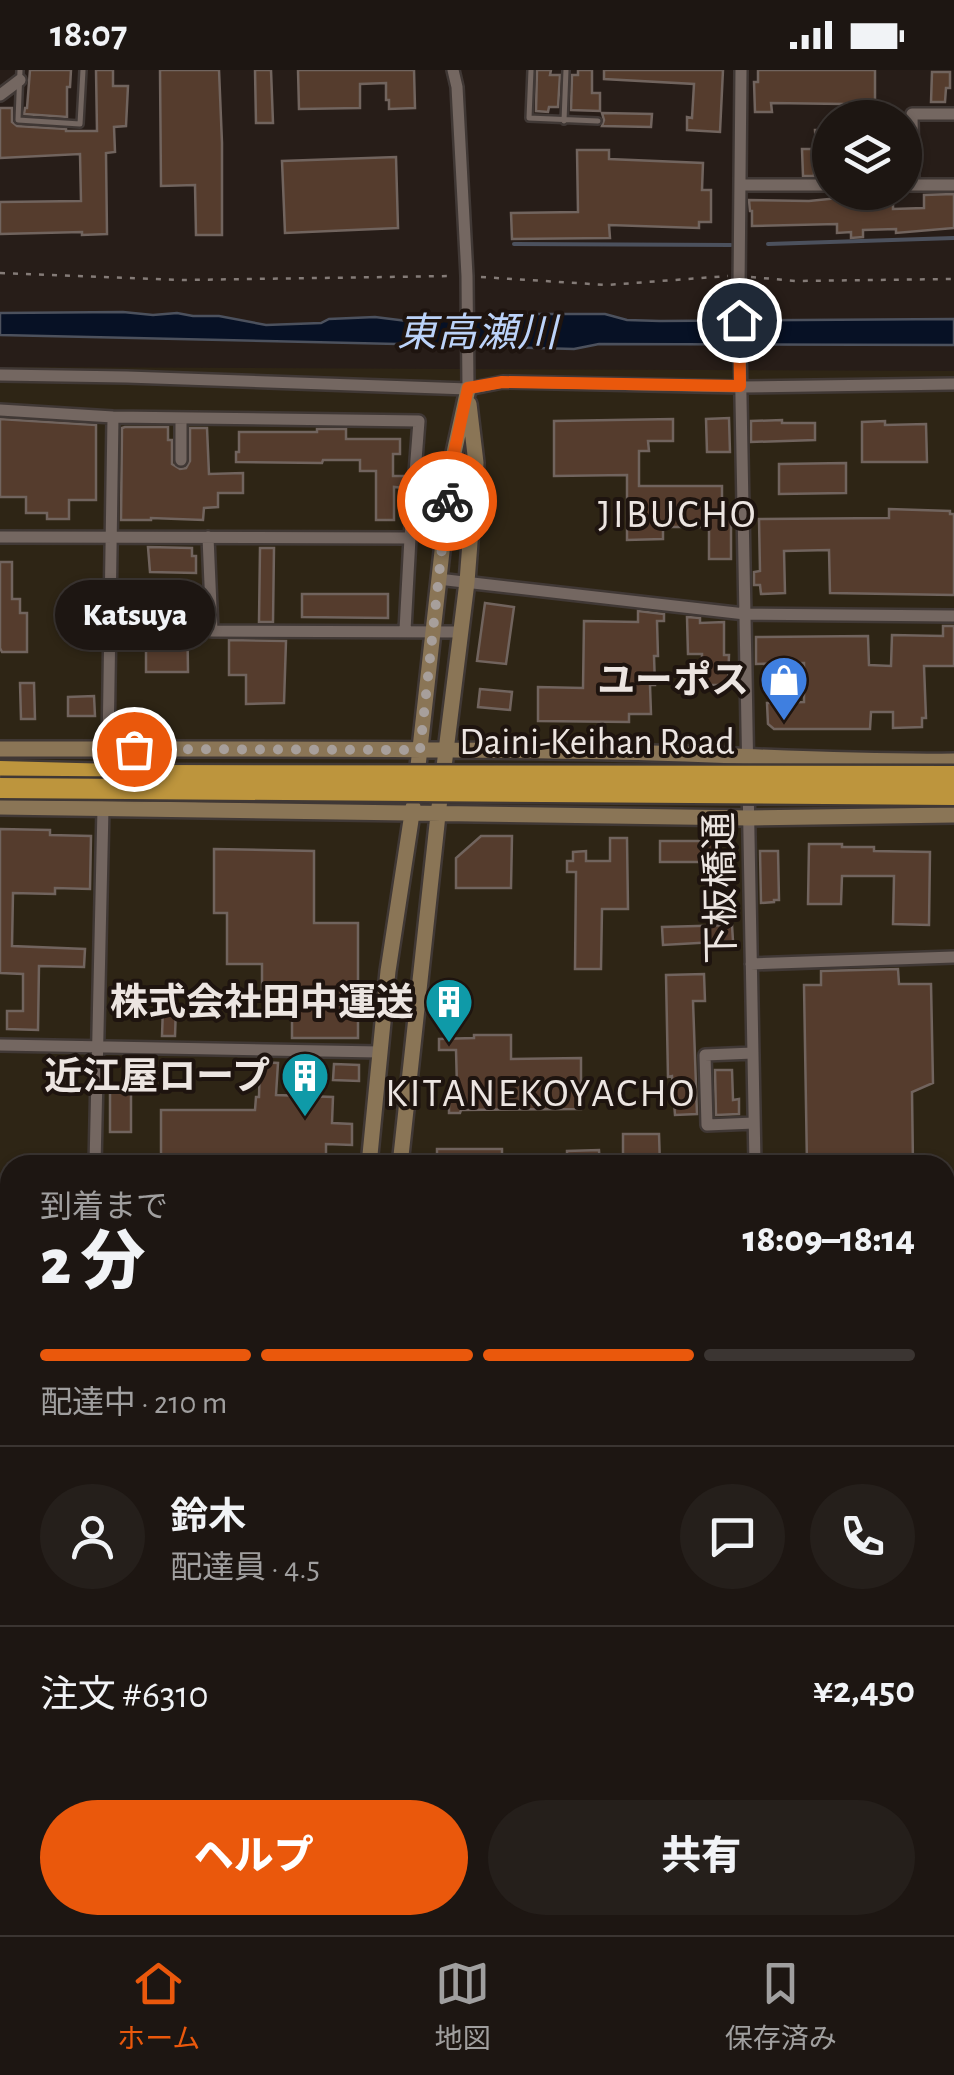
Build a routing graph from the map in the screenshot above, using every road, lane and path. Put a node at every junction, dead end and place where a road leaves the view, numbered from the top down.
1 (83, 70) edge
2 (453, 70) edge
3 (530, 70) edge
4 (566, 70) edge
5 (741, 70) edge
6 (20, 75) edge
7 (0, 95) edge
8 (922, 114) edge
9 (954, 114) edge
10 (564, 120) junction
11 (598, 120) dead end
12 (954, 184) edge
13 (740, 185) junction
14 (812, 185) edge
15 (922, 185) edge
16 (0, 375) edge
17 (468, 384) junction
18 (740, 384) junction
19 (954, 384) edge
20 (0, 410) edge
21 (113, 417) junction
22 (181, 418) junction
23 (181, 460) dead end
24 (0, 536) edge
25 (111, 537) junction
26 (208, 537) junction
27 (410, 538) junction
28 (438, 579) junction
29 (467, 582) junction
30 (745, 614) junction
31 (954, 616) edge
32 (405, 630) junction
33 (432, 631) junction
34 (461, 632) junction
35 (0, 749) edge
36 (108, 749) junction
37 (447, 749) junction
38 (420, 750) junction
39 (747, 756) junction
40 (954, 761) edge
41 (0, 771) edge
42 (954, 776) edge
43 (0, 788) edge
44 (954, 795) edge
45 (0, 807) edge
46 (103, 808) junction
47 (412, 812) junction
48 (438, 815) junction
49 (954, 815) edge
50 (749, 818) junction
51 (954, 957) edge
52 (751, 964) junction
53 (0, 1046) edge
54 (98, 1048) junction
55 (379, 1052) junction
56 (412, 1054) junction
57 (753, 1054) junction
58 (754, 1123) junction
59 (95, 1155) edge
60 (369, 1155) edge
61 (401, 1155) edge
62 (755, 1155) edge

1 - 6 lane
2 - 17 street
3 - 10 lane
4 - 10 lane
5 - 13 street, 下板橋通
6 - 7 street
8 - 9 street
10 - 11 lane
12 - 15 street
13 - 14 street
13 - 18 street, 下板橋通
16 - 17 street
17 - 18 street
17 - 28 street
17 - 29 street
18 - 19 street
18 - 30 street, 下板橋通
20 - 21 street
21 - 22 street
21 - 25 street
22 - 23 street
22 - 27 street
24 - 25 street
25 - 26 street
25 - 36 street
26 - 27 street
26 - 32 street
27 - 32 street
28 - 29 street
28 - 33 street
29 - 30 street
29 - 34 street
30 - 31 street
30 - 39 street, 下板橋通
32 - 33 street
33 - 34 street
33 - 38 street
34 - 37 street
35 - 36 street
36 - 38 street
37 - 38 street
37 - 39 street
37 - 48 street
38 - 47 street
39 - 40 street
39 - 50 street, 下板橋通
41 - 42 highway, Daini-Keihan Road, bridge
43 - 44 highway, Daini-Keihan Road, bridge
45 - 46 street
46 - 47 street
46 - 54 street
47 - 48 street
47 - 55 street
48 - 50 street
48 - 56 street
49 - 50 street
50 - 52 street, 下板橋通
51 - 52 street
52 - 57 street, 下板橋通
53 - 54 street
54 - 55 street
54 - 59 street
55 - 56 street
55 - 60 street
56 - 61 street
57 - 58 street, 下板橋通
57 - 58 street
58 - 62 street, 下板橋通

